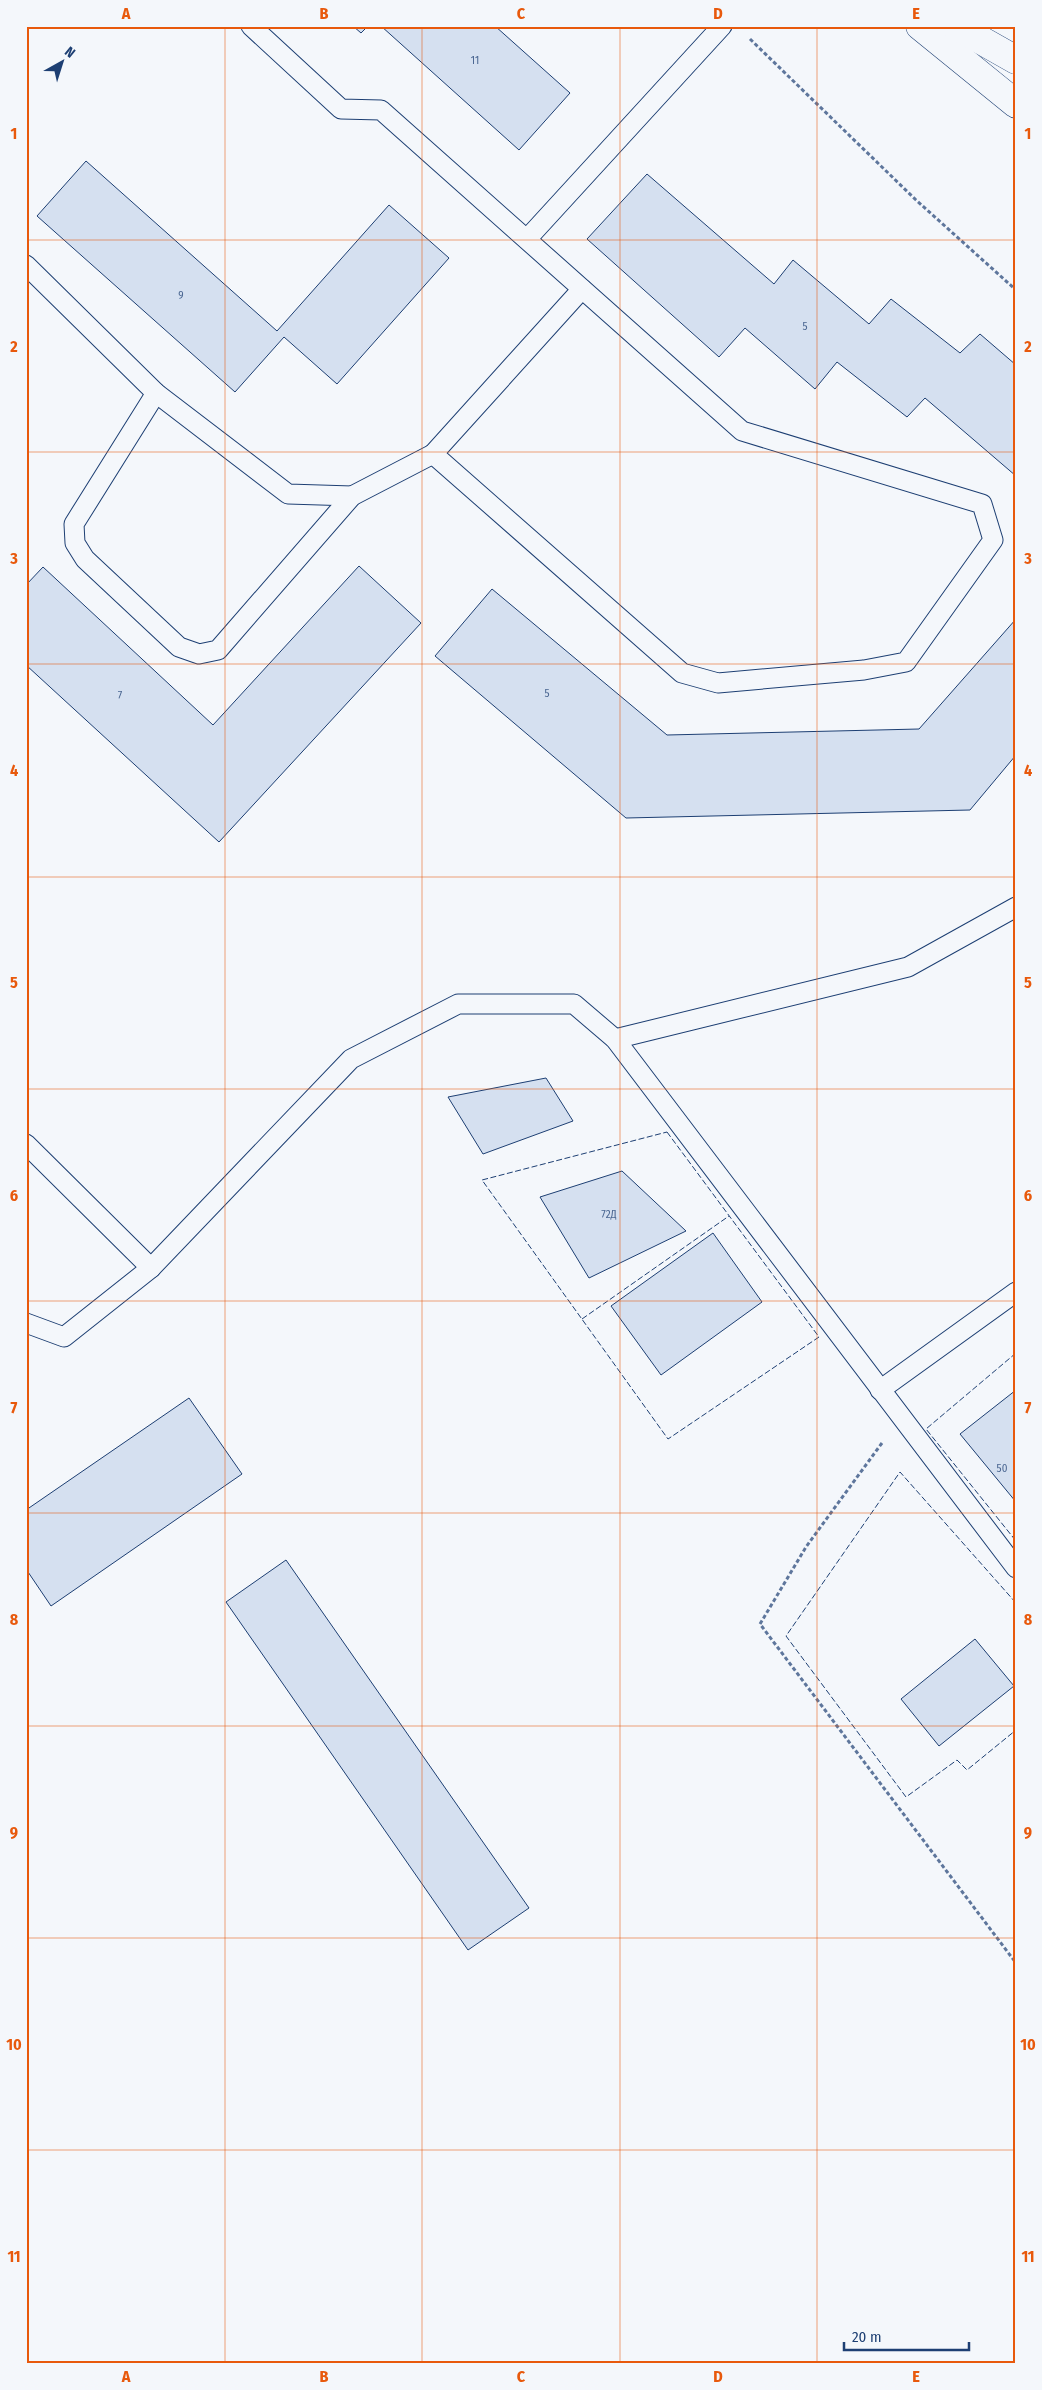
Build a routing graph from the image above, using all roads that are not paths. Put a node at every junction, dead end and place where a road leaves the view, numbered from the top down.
1 (251, 26) edge
2 (722, 26) edge
3 (920, 26) edge
4 (956, 26) edge
5 (1016, 60) edge
6 (1016, 104) edge
7 (526, 240) junction
8 (26, 265) edge
9 (582, 289) junction
10 (156, 393) junction
11 (433, 454) junction
12 (352, 496) junction
13 (1016, 907) edge
14 (615, 1039) junction
15 (26, 1144) edge
16 (152, 1268) junction
17 (1016, 1292) edge
18 (26, 1324) edge
19 (880, 1390) junction
20 (1016, 1568) edge

1 - 7 lane
2 - 7 lane
3 - 6 street
4 - 5 street
7 - 9 lane
8 - 10 lane
9 - 11 lane
9 - 11 lane
10 - 12 lane
10 - 12 lane
11 - 12 lane
13 - 14 lane
14 - 16 lane
14 - 19 lane
15 - 16 lane
16 - 18 lane
17 - 19 lane
19 - 20 lane

